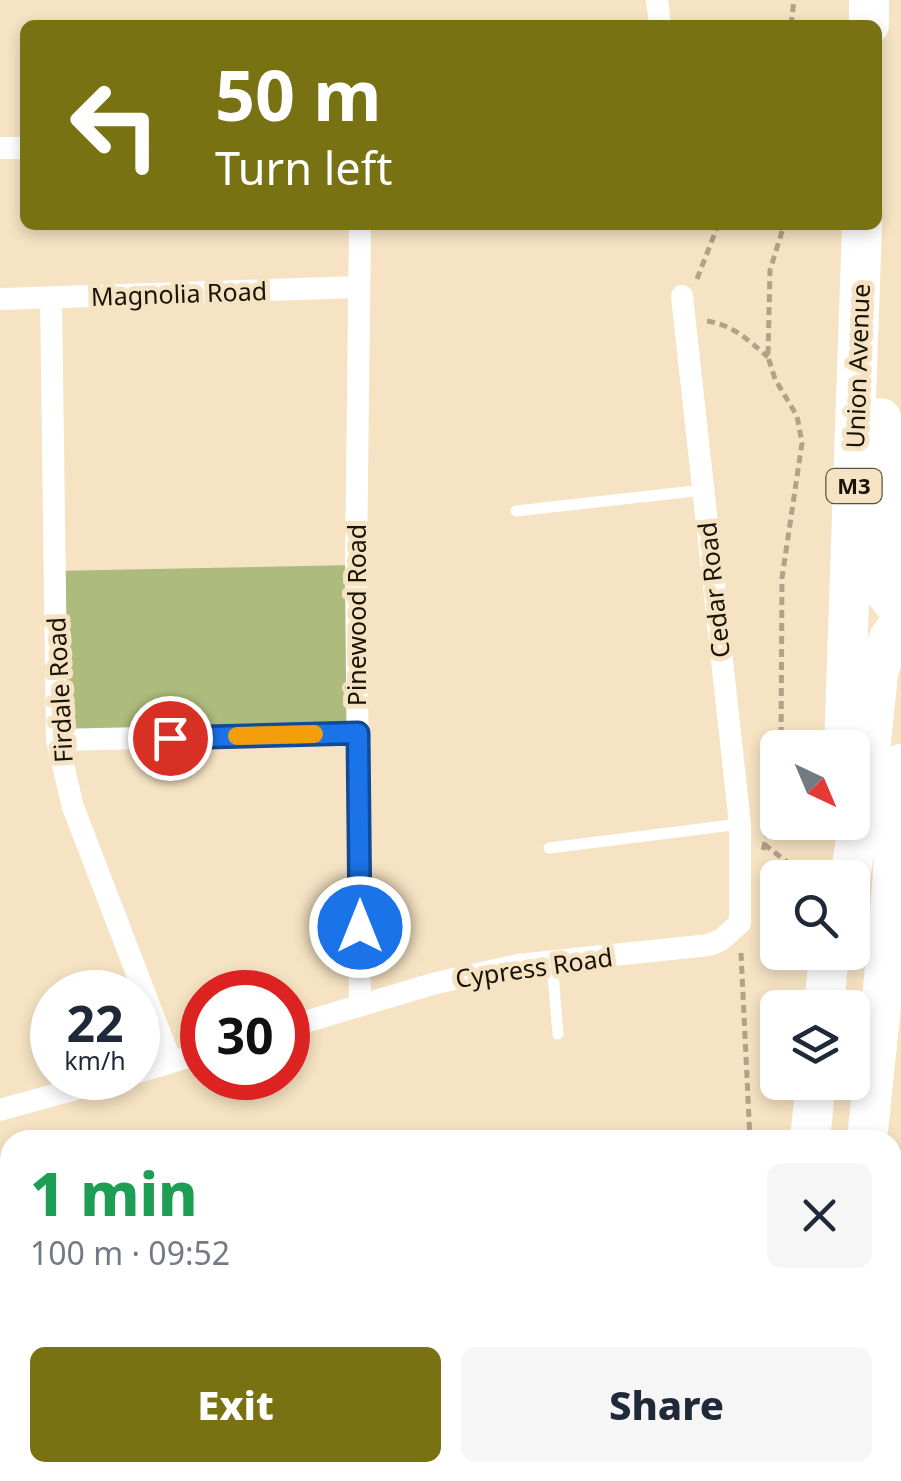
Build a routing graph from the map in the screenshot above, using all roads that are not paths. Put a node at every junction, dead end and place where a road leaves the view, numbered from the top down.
1 (360, 230) edge
2 (862, 230) edge
3 (358, 287) junction
4 (0, 299) edge
5 (51, 299) junction
6 (683, 306) road end
7 (860, 314) junction
8 (703, 490) junction
9 (516, 511) dead end
10 (901, 613) edge
11 (901, 623) edge
12 (845, 730) edge
13 (358, 733) junction
14 (57, 740) junction
15 (901, 764) edge
16 (740, 824) junction
17 (549, 848) dead end
18 (853, 860) edge
19 (740, 924) joint
20 (552, 962) junction
21 (360, 1005) junction
22 (310, 1020) edge
23 (558, 1034) dead end
24 (180, 1059) edge
25 (171, 1062) junction
26 (160, 1065) edge
27 (36, 1100) edge
28 (814, 1100) edge
29 (0, 1110) edge
30 (811, 1130) edge
31 (868, 1130) edge

1 - 3 street, Pinewood Road
2 - 7 highway, Union Avenue / M3
3 - 5 street, Magnolia Road
3 - 13 street, Pinewood Road
4 - 5 street, Magnolia Road
5 - 14 street, Firdale Road
6 - 8 street, Cedar Road
7 - 10 highway
7 - 12 highway, Union Avenue / M3
8 - 9 lane
8 - 16 street, Cedar Road
11 - 18 highway
13 - 14 street
13 - 21 street, Pinewood Road
14 - 25 street, Firdale Road
15 - 31 highway
16 - 17 lane
16 - 19 street, Cedar Road
19 - 20 street, Cypress Road
20 - 21 street, Cypress Road
20 - 23 lane
21 - 22 street, Cypress Road
24 - 25 street
25 - 26 street
27 - 29 street
28 - 30 highway

